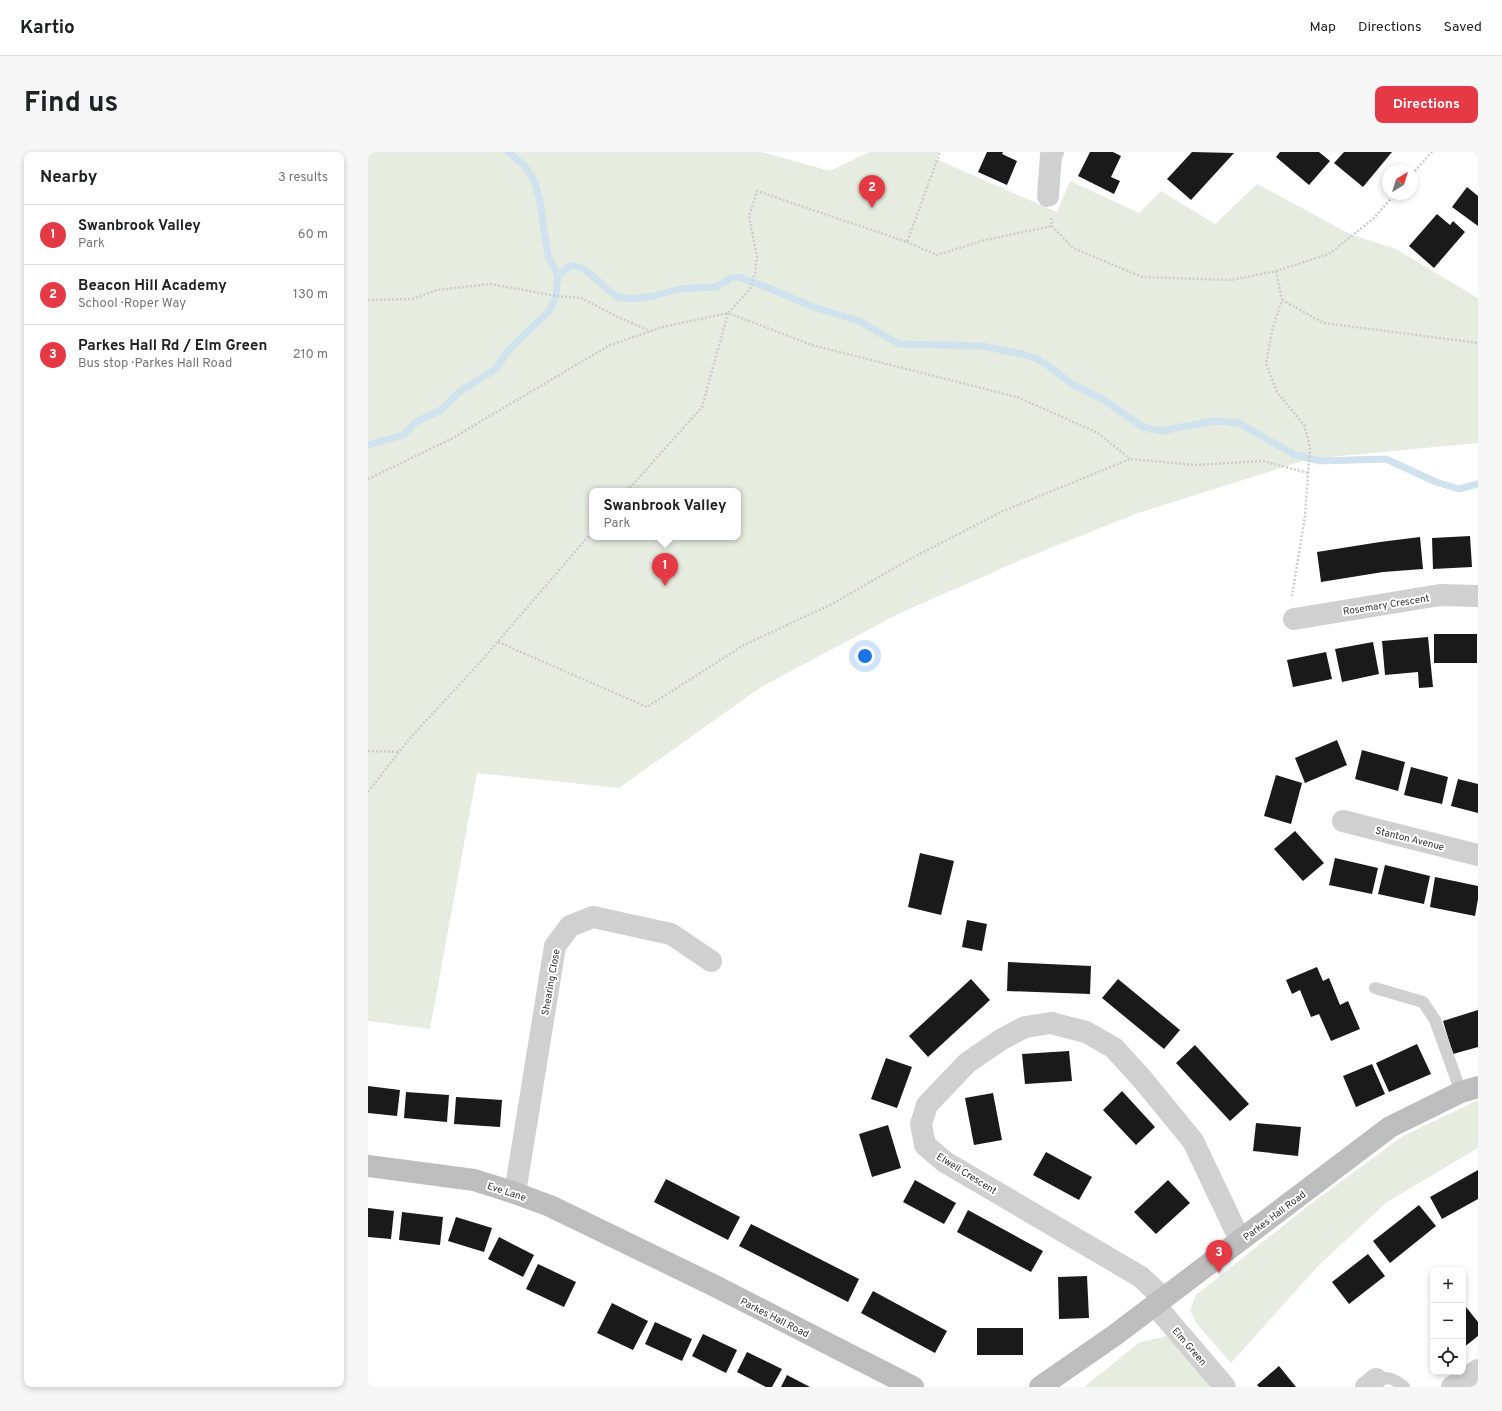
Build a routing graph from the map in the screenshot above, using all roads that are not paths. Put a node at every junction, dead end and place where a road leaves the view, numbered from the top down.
1 (1053, 152) edge
2 (1048, 196) road end
3 (1478, 596) edge
4 (1294, 619) road end
5 (1343, 821) dead end
6 (1478, 855) edge
7 (711, 961) dead end
8 (1375, 988) dead end
9 (1469, 1090) edge
10 (368, 1166) edge
11 (515, 1193) junction
12 (1240, 1240) junction
13 (637, 1248) joint
14 (1159, 1301) junction
15 (1478, 1370) edge
16 (1371, 1383) edge
17 (913, 1387) edge
18 (1040, 1387) edge
19 (1225, 1387) edge
20 (1404, 1387) edge
21 (1452, 1387) edge

1 - 2 street
3 - 4 street, Rosemary Crescent
5 - 6 street, Stanton Avenue
7 - 11 street, Shearing Close
8 - 9 lane
9 - 12 street, Parkes Hall Road
10 - 11 street, Eve Lane
11 - 13 street, Eve Lane
12 - 14 street, Parkes Hall Road
12 - 14 street, Elwell Crescent
13 - 17 street, Parkes Hall Road
14 - 18 street, Parkes Hall Road
14 - 19 street, Elm Green
15 - 21 street
16 - 20 lane

